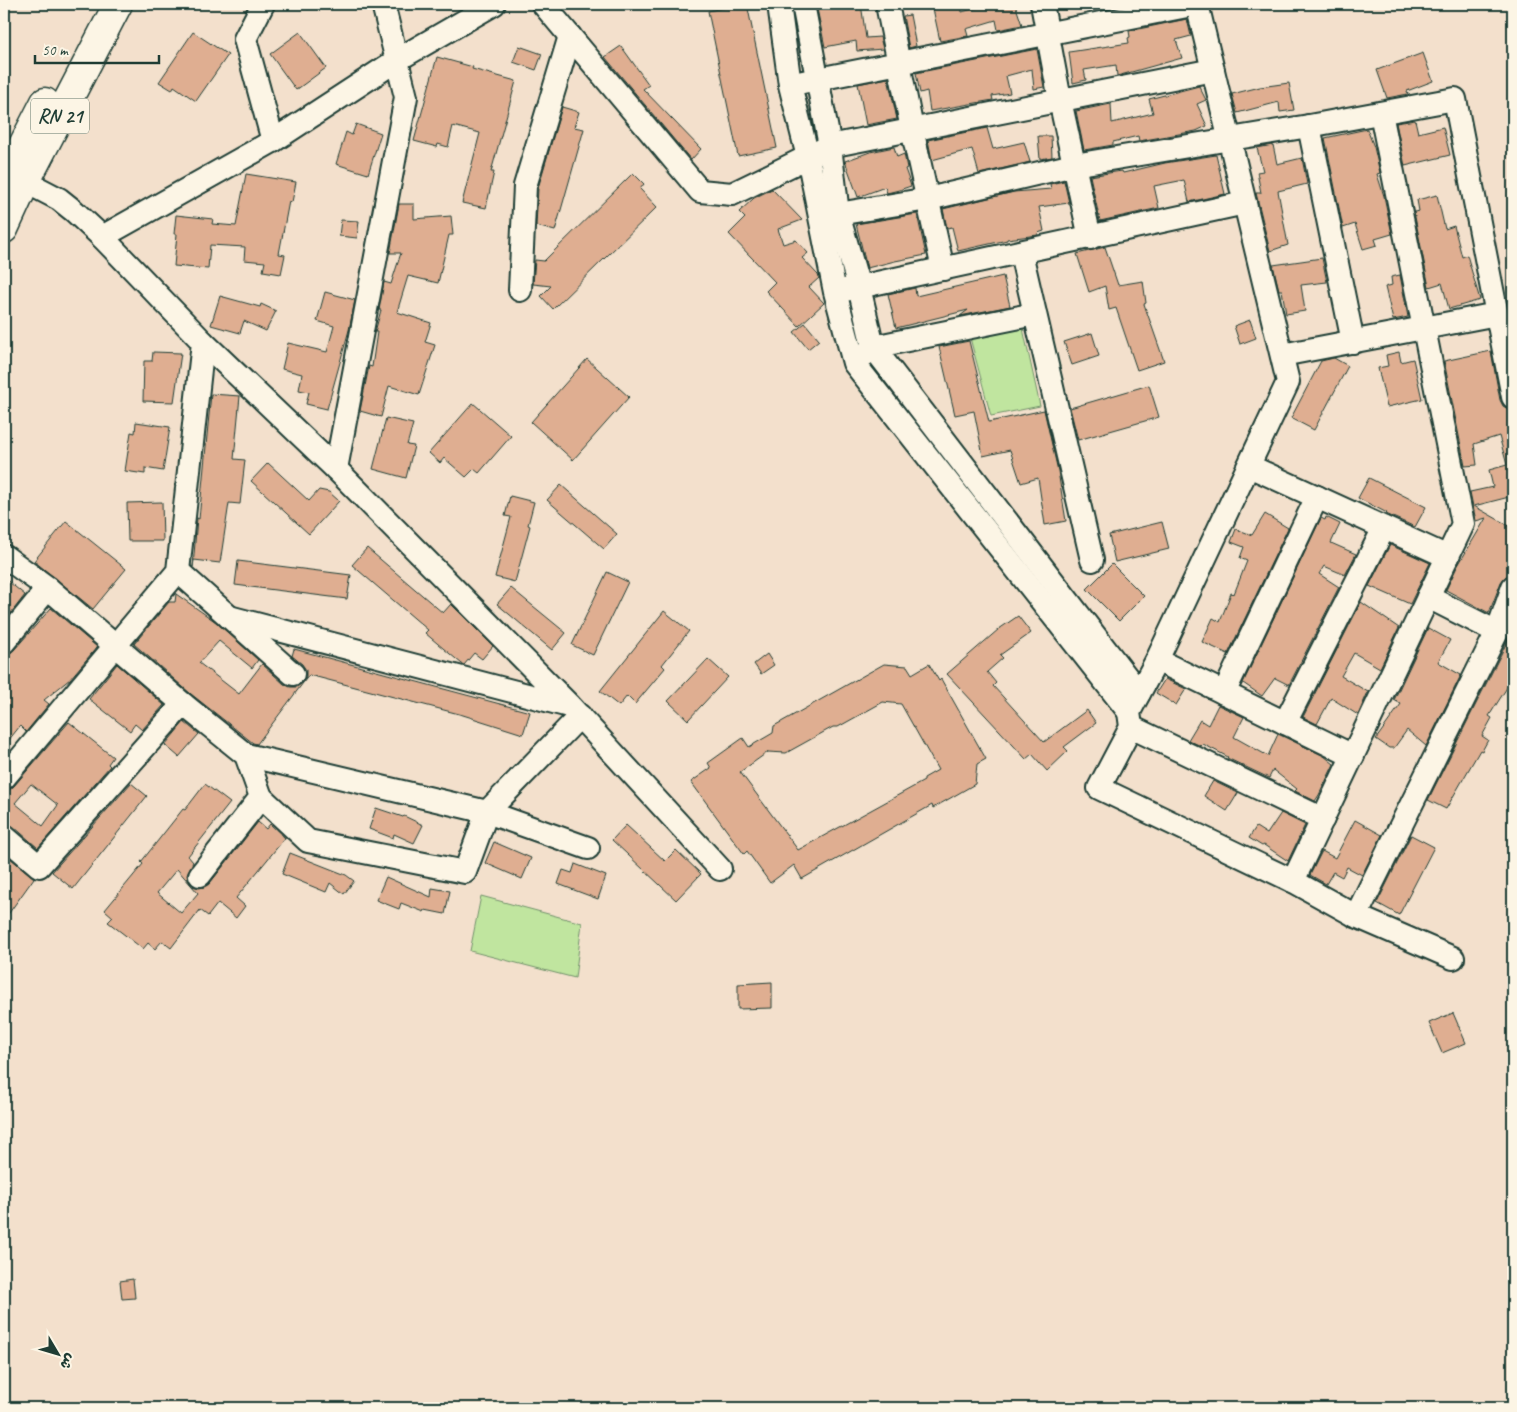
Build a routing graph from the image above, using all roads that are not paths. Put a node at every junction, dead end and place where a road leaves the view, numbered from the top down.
1 (97, 4) edge
2 (118, 4) edge
3 (263, 4) edge
4 (384, 4) edge
5 (494, 4) edge
6 (543, 4) edge
7 (779, 4) edge
8 (803, 4) edge
9 (888, 4) edge
10 (1042, 4) edge
11 (1197, 4) edge
12 (1048, 34) junction
13 (570, 36) junction
14 (397, 60) junction
15 (900, 63) junction
16 (1213, 70) junction
17 (817, 80) junction
18 (790, 85) junction
19 (1060, 100) junction
20 (1381, 113) junction
21 (1309, 126) junction
22 (912, 129) junction
23 (1230, 140) junction
24 (273, 141) junction
25 (830, 146) junction
26 (808, 157) junction
27 (1074, 165) junction
28 (11, 177) edge
29 (928, 199) junction
30 (1245, 204) junction
31 (838, 214) junction
32 (4, 229) edge
33 (102, 237) junction
34 (1090, 238) junction
35 (1021, 253) junction
36 (943, 269) junction
37 (859, 287) junction
38 (520, 290) dead end
39 (836, 292) junction
40 (1035, 314) junction
41 (1497, 314) junction
42 (1424, 328) junction
43 (203, 342) junction
44 (1353, 342) junction
45 (873, 348) junction
46 (1282, 355) junction
47 (854, 363) junction
48 (1513, 397) edge
49 (1249, 466) junction
50 (336, 469) junction
51 (1317, 497) junction
52 (1384, 528) junction
53 (4, 556) edge
54 (1448, 557) junction
55 (1092, 560) dead end
56 (178, 571) junction
57 (1513, 587) edge
58 (48, 588) junction
59 (1428, 597) junction
60 (229, 617) junction
61 (1497, 632) junction
62 (4, 642) edge
63 (116, 646) junction
64 (1157, 660) junction
65 (293, 674) dead end
66 (1224, 693) junction
67 (183, 704) junction
68 (575, 711) junction
69 (1133, 711) junction
70 (1285, 723) junction
71 (246, 755) junction
72 (1353, 756) junction
73 (4, 778) edge
74 (261, 797) junction
75 (487, 812) junction
76 (1323, 819) junction
77 (4, 836) edge
78 (588, 848) dead end
79 (720, 869) dead end
80 (200, 875) dead end
81 (1294, 881) junction
82 (1356, 916) junction
83 (1453, 958) dead end

1 - 28 main road, RN 21
2 - 28 main road, RN 21
3 - 24 street
4 - 14 street
5 - 14 street
6 - 13 street
7 - 18 street
8 - 17 street
9 - 15 street
10 - 12 street
11 - 12 street
11 - 16 street
12 - 15 street
12 - 19 street
13 - 26 street
13 - 38 street
14 - 24 street
14 - 50 street
15 - 17 street
15 - 22 street
16 - 19 street
16 - 23 street
17 - 18 street
17 - 25 street
18 - 26 street
19 - 22 street
19 - 27 street
20 - 21 street
20 - 41 street
20 - 42 street
21 - 23 street
21 - 44 street
22 - 25 street
22 - 29 street
23 - 27 street
23 - 30 street
24 - 33 street
25 - 26 street
25 - 31 street
26 - 39 street
27 - 29 street
27 - 34 street
28 - 32 main road, RN 21
28 - 33 street
29 - 31 street
29 - 36 street
30 - 34 street
30 - 46 street
31 - 37 street
33 - 43 street
34 - 35 street
35 - 36 street
35 - 40 street
36 - 37 street
37 - 39 street
37 - 45 street
39 - 47 street
40 - 45 street
40 - 55 street
41 - 42 street
41 - 48 street
42 - 44 street
42 - 54 street
43 - 50 street
43 - 56 street
44 - 46 street
45 - 47 street
45 - 69 street
46 - 49 street
47 - 69 street
49 - 51 street
49 - 64 street
50 - 68 street
51 - 52 street
51 - 66 street
52 - 54 street
52 - 70 street
53 - 58 street
54 - 59 street
56 - 60 street
56 - 63 street
57 - 61 street
58 - 62 street
58 - 63 street
59 - 61 street
59 - 72 street
60 - 65 street
60 - 68 street
61 - 82 street
63 - 67 street
63 - 73 street
64 - 66 street
64 - 69 street
66 - 70 street
67 - 71 street
67 - 77 street
68 - 75 street
68 - 79 street
69 - 76 street
69 - 81 street
70 - 72 street
71 - 74 street
71 - 75 street
72 - 76 street
74 - 75 street
74 - 80 street
75 - 78 street
76 - 81 street
81 - 82 street
82 - 83 street

